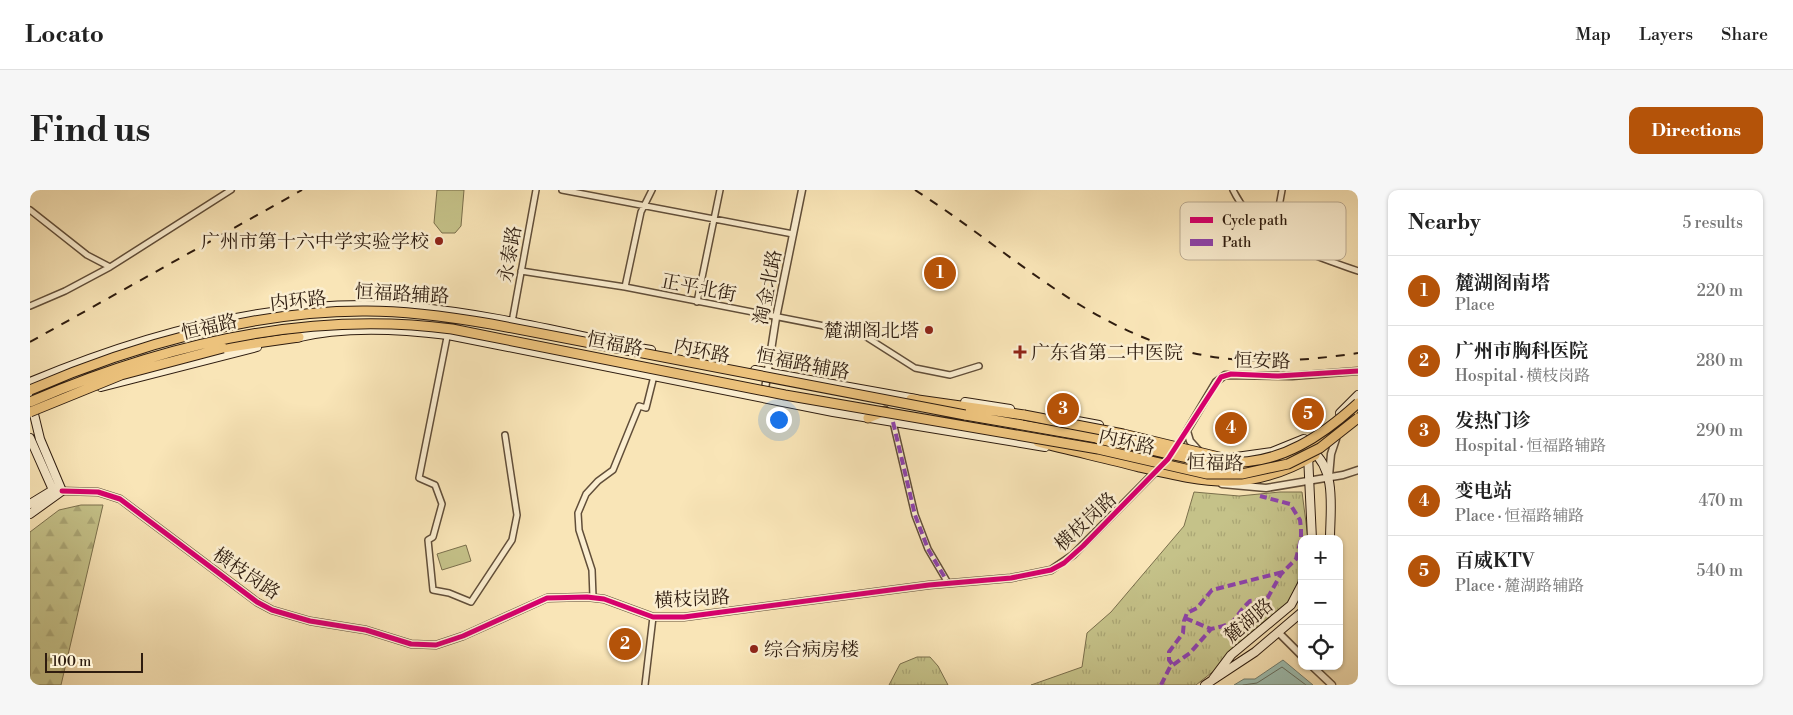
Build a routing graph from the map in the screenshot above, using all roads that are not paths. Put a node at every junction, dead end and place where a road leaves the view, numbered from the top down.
1 (231, 190) edge
2 (536, 190) edge
3 (562, 190) edge
4 (652, 190) edge
5 (720, 190) edge
6 (802, 190) edge
7 (1233, 190) edge
8 (1241, 202) edge
9 (644, 206) junction
10 (30, 210) edge
11 (714, 219) junction
12 (793, 234) junction
13 (1329, 260) edge
14 (110, 268) junction
15 (521, 271) junction
16 (1358, 271) edge
17 (625, 287) junction
18 (697, 302) junction
19 (30, 306) edge
20 (776, 318) junction
21 (512, 322) junction
22 (317, 323) junction
23 (450, 323) junction
24 (300, 337) junction
25 (979, 366) dead end
26 (1358, 371) edge
27 (654, 376) junction
28 (767, 381) junction
29 (30, 382) edge
30 (30, 390) edge
31 (1358, 395) edge
32 (911, 399) junction
33 (882, 402) junction
34 (1358, 403) edge
35 (30, 406) edge
36 (885, 411) junction
37 (1358, 417) edge
38 (868, 418) junction
39 (893, 422) junction
40 (1187, 431) junction
41 (505, 435) dead end
42 (30, 438) edge
43 (1336, 440) junction
44 (1179, 445) junction
45 (1309, 448) junction
46 (1199, 451) junction
47 (1084, 454) junction
48 (1316, 454) junction
49 (1220, 456) junction
50 (1168, 459) junction
51 (1308, 459) junction
52 (1256, 461) junction
53 (1330, 462) junction
54 (1219, 469) junction
55 (1358, 470) edge
56 (1157, 471) junction
57 (1342, 475) junction
58 (1328, 478) junction
59 (1310, 480) junction
60 (1210, 482) junction
61 (53, 490) junction
62 (62, 491) junction
63 (30, 504) edge
64 (30, 514) edge
65 (1312, 535) edge
66 (1330, 535) edge
67 (948, 583) junction
68 (1298, 592) edge
69 (593, 598) junction
70 (1298, 616) edge
71 (653, 617) junction
72 (1279, 633) junction
73 (1298, 652) edge
74 (1316, 670) edge
75 (1213, 679) junction
76 (645, 685) edge
77 (1205, 685) edge
78 (1332, 685) edge

1 - 14 street
2 - 15 street, 永泰路
3 - 9 street
4 - 9 street
5 - 11 street
6 - 12 street, 淘金北路
7 - 8 street
9 - 11 street
9 - 17 street
10 - 14 street
11 - 12 street
11 - 18 street
12 - 20 street, 淘金北路
13 - 16 street
14 - 19 street
15 - 17 street, 正平北街
15 - 21 street, 永泰路
17 - 18 street, 正平北街
18 - 20 street, 正平北街
20 - 25 street, 正平北街
20 - 28 street, 淘金北路
21 - 23 main road, 恒福路辅路
21 - 28 main road, 恒福路辅路
22 - 23 main road, 恒福路
22 - 24 main road
22 - 35 main road, 恒福路
23 - 24 main road, 恒福路辅路
23 - 27 main road, 恒福路辅路
23 - 28 main road, 恒福路
23 - 29 main road, 恒福路辅路
23 - 30 main road, 恒福路
23 - 41 street
24 - 35 main road, 恒福路辅路
24 - 35 main road, bridge
26 - 40 street, 恒安路
27 - 38 main road, 恒福路辅路
27 - 69 street
28 - 32 main road, 恒福路辅路
28 - 33 main road, 恒福路
28 - 36 main road, 恒福路
30 - 52 main road, 内环路, bridge
31 - 49 main road, 恒福路辅路
32 - 33 main road
32 - 44 main road, 恒福路辅路
32 - 52 main road, bridge
33 - 50 main road, 恒福路
34 - 45 main road
34 - 52 main road, 内环路, bridge
35 - 37 main road, 内环路, bridge
35 - 62 main road
36 - 38 main road
36 - 47 main road, 恒福路
37 - 43 main road
38 - 39 main road, 恒福路辅路
39 - 47 main road, 恒福路辅路
39 - 67 street
40 - 44 street, 恒安路
40 - 46 street
42 - 61 main road
43 - 48 main road, 恒福路
43 - 53 street
44 - 46 main road, 恒福路辅路
44 - 50 street, 恒安路
45 - 48 main road
45 - 51 main road
45 - 54 main road, 恒福路
46 - 49 main road, 恒福路辅路
47 - 56 main road, 恒福路
48 - 51 main road, 恒福路
48 - 58 main road
49 - 54 street
50 - 54 main road, 恒福路
50 - 56 street, 恒安路
51 - 59 main road
51 - 60 main road, 恒福路
53 - 57 street
53 - 58 street
55 - 57 street
56 - 60 main road, 恒福路
56 - 67 street, 横枝岗路
57 - 58 street
58 - 59 street
58 - 66 main road
59 - 60 street
59 - 65 main road
61 - 62 main road, 横枝岗路
61 - 63 main road
62 - 64 main road
62 - 69 street, 横枝岗路
67 - 71 street, 横枝岗路
68 - 75 main road, 麓湖路
69 - 71 street, 横枝岗路
70 - 72 main road, 麓湖路
71 - 76 street
72 - 73 street
72 - 75 main road, 麓湖路
74 - 78 street
75 - 77 main road, 麓湖路

